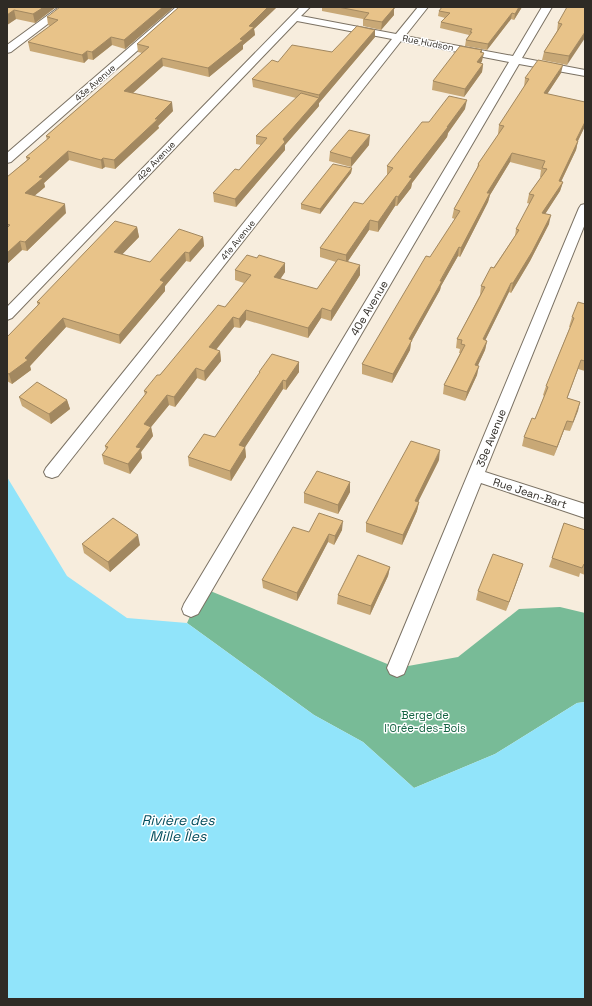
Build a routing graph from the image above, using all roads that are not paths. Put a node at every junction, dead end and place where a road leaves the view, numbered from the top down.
1 (65, 7) edge
2 (182, 7) edge
3 (305, 7) edge
4 (423, 7) edge
5 (547, 7) edge
6 (294, 18) junction
7 (398, 38) junction
8 (7, 50) edge
9 (516, 60) junction
10 (585, 73) edge
11 (7, 159) edge
12 (585, 208) edge
13 (7, 315) edge
14 (52, 472) dead end
15 (476, 475) junction
16 (585, 511) edge
17 (191, 609) dead end
18 (397, 668) dead end

1 - 8 street
2 - 11 street, 43e Avenue
3 - 6 street, 42e Avenue
4 - 7 street, 41e Avenue
5 - 9 street, 40e Avenue
6 - 7 street, Rue Hudson
6 - 13 street, 42e Avenue
7 - 9 street, Rue Hudson
7 - 14 street, 41e Avenue
9 - 10 street, Rue Hudson
9 - 17 street, 40e Avenue
12 - 15 street, 39e Avenue
15 - 16 street, Rue Jean-Bart
15 - 18 street, 39e Avenue

